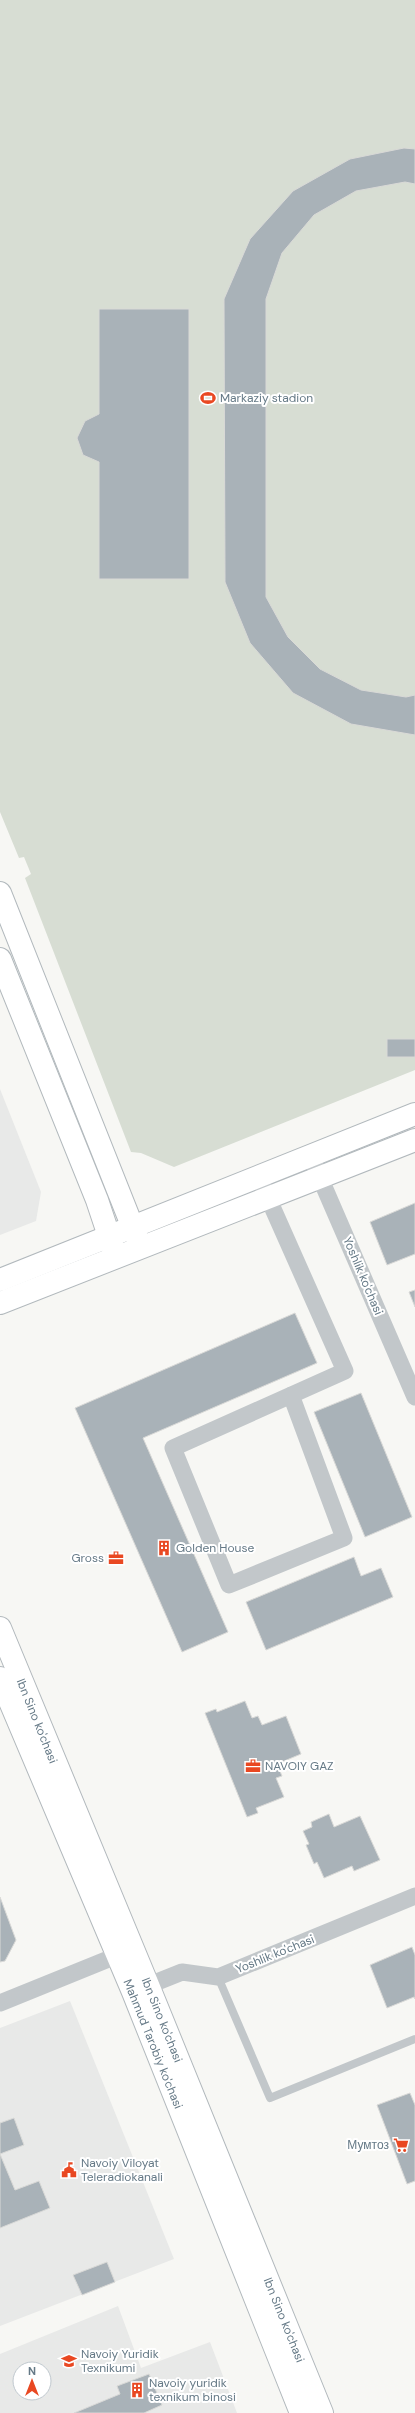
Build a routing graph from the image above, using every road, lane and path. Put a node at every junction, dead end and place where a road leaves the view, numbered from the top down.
1 (0, 893) edge
2 (0, 959) edge
3 (415, 1114) edge
4 (415, 1140) edge
5 (310, 1154) junction
6 (258, 1175) junction
7 (320, 1176) junction
8 (268, 1196) junction
9 (132, 1226) junction
10 (109, 1235) junction
11 (140, 1246) junction
12 (116, 1256) junction
13 (0, 1280) edge
14 (0, 1303) edge
15 (291, 1395) junction
16 (415, 1397) edge
17 (0, 1628) edge
18 (0, 1678) edge
19 (415, 1896) edge
20 (125, 1952) junction
21 (218, 1977) junction
22 (141, 1989) junction
23 (0, 2003) edge
24 (415, 2040) edge
25 (301, 2413) edge
26 (322, 2413) edge

1 - 9 street
2 - 10 street
3 - 5 street
4 - 7 street
5 - 6 street
5 - 7 street, Yoshlik ko'chasi
6 - 8 street
6 - 9 street
7 - 8 street
7 - 16 street, Yoshlik ko'chasi
8 - 11 street
8 - 15 street
9 - 10 street
9 - 11 street
10 - 12 street
10 - 13 street
11 - 12 street
12 - 14 street
15 - 15 street
17 - 20 street, Ibn Sino ko'chasi
18 - 20 street, Mahmud Tarobiy ko'chasi
19 - 21 street, Yoshlik ko'chasi
20 - 22 street, Mahmud Tarobiy ko'chasi
20 - 23 street
21 - 22 street
21 - 24 lane
22 - 25 street, Mahmud Tarobiy ko'chasi
22 - 26 street, Ibn Sino ko'chasi

